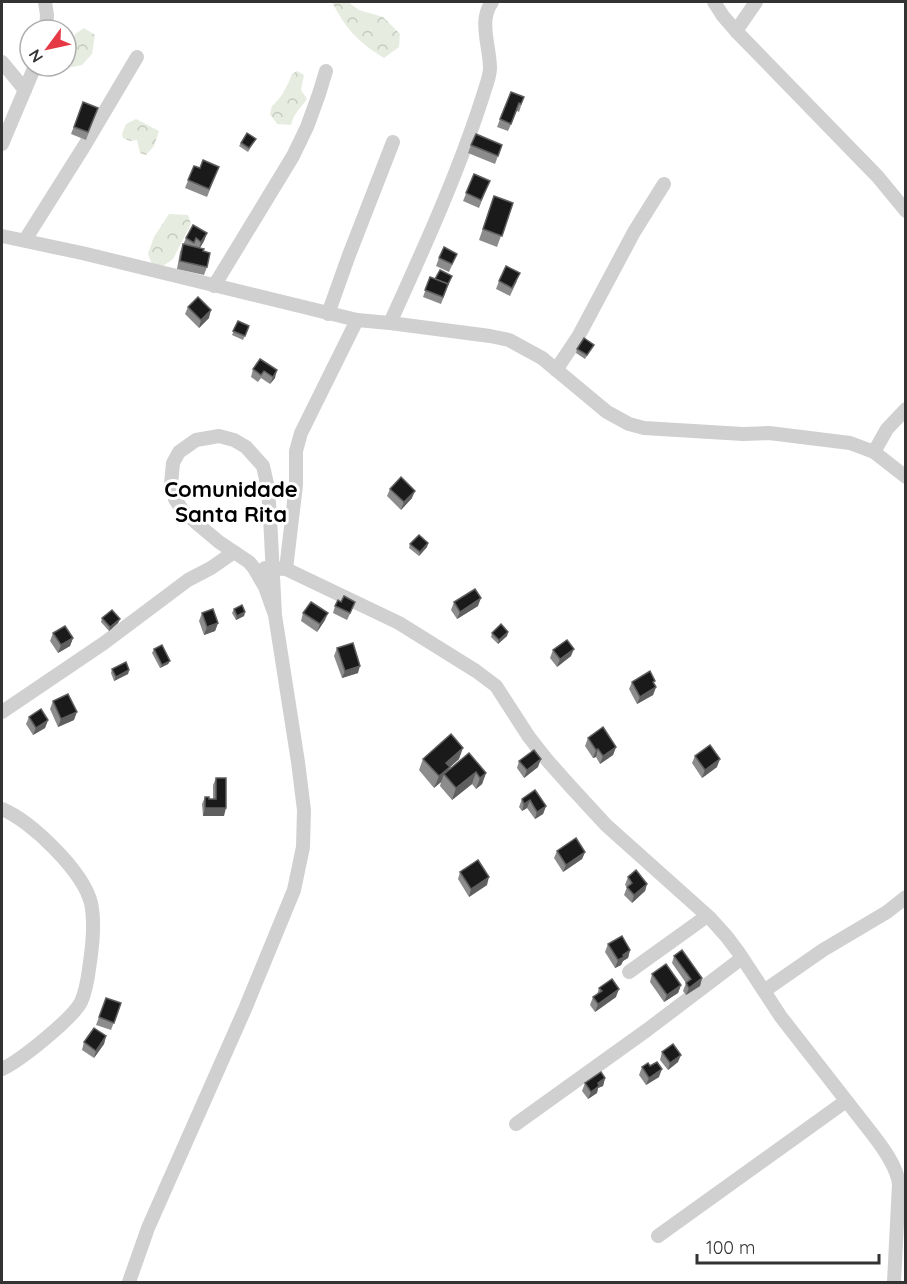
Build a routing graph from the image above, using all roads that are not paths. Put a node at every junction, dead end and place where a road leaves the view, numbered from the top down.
1 (45, 2) edge
2 (492, 2) edge
3 (714, 2) edge
4 (756, 2) edge
5 (48, 18) edge
6 (736, 31) junction
7 (137, 57) dead end
8 (2, 62) edge
9 (326, 71) dead end
10 (30, 78) edge
11 (25, 90) junction
12 (393, 142) dead end
13 (2, 144) edge
14 (664, 184) dead end
15 (906, 211) edge
16 (2, 236) edge
17 (25, 240) junction
18 (214, 286) junction
19 (328, 314) junction
20 (357, 320) junction
21 (390, 323) junction
22 (556, 370) junction
23 (906, 409) edge
24 (874, 452) junction
25 (906, 477) edge
26 (234, 552) junction
27 (254, 568) junction
28 (279, 569) junction
29 (275, 615) junction
30 (2, 712) edge
31 (2, 808) edge
32 (906, 897) edge
33 (707, 916) junction
34 (742, 958) junction
35 (629, 972) dead end
36 (764, 991) junction
37 (2, 1069) edge
38 (846, 1101) junction
39 (516, 1124) dead end
40 (902, 1176) edge
41 (658, 1236) dead end
42 (906, 1273) edge
43 (129, 1282) edge
44 (896, 1282) edge

1 - 5 street
2 - 21 street
3 - 6 street
4 - 6 street
6 - 15 street
7 - 17 street
8 - 11 street
9 - 18 street
10 - 11 street
11 - 13 street
12 - 19 street
14 - 22 street
16 - 17 street
17 - 18 street
18 - 19 street
19 - 20 street
20 - 21 street
20 - 28 street
21 - 22 street
22 - 24 street
23 - 24 street
24 - 25 street
26 - 27 street
26 - 28 street
26 - 30 street
27 - 28 street
27 - 29 street
28 - 29 street
28 - 33 street
29 - 43 street
31 - 37 street
32 - 36 street
33 - 34 street
33 - 35 street
34 - 36 street
34 - 39 street
36 - 38 street
38 - 40 street
38 - 41 street
40 - 44 street
42 - 44 street

